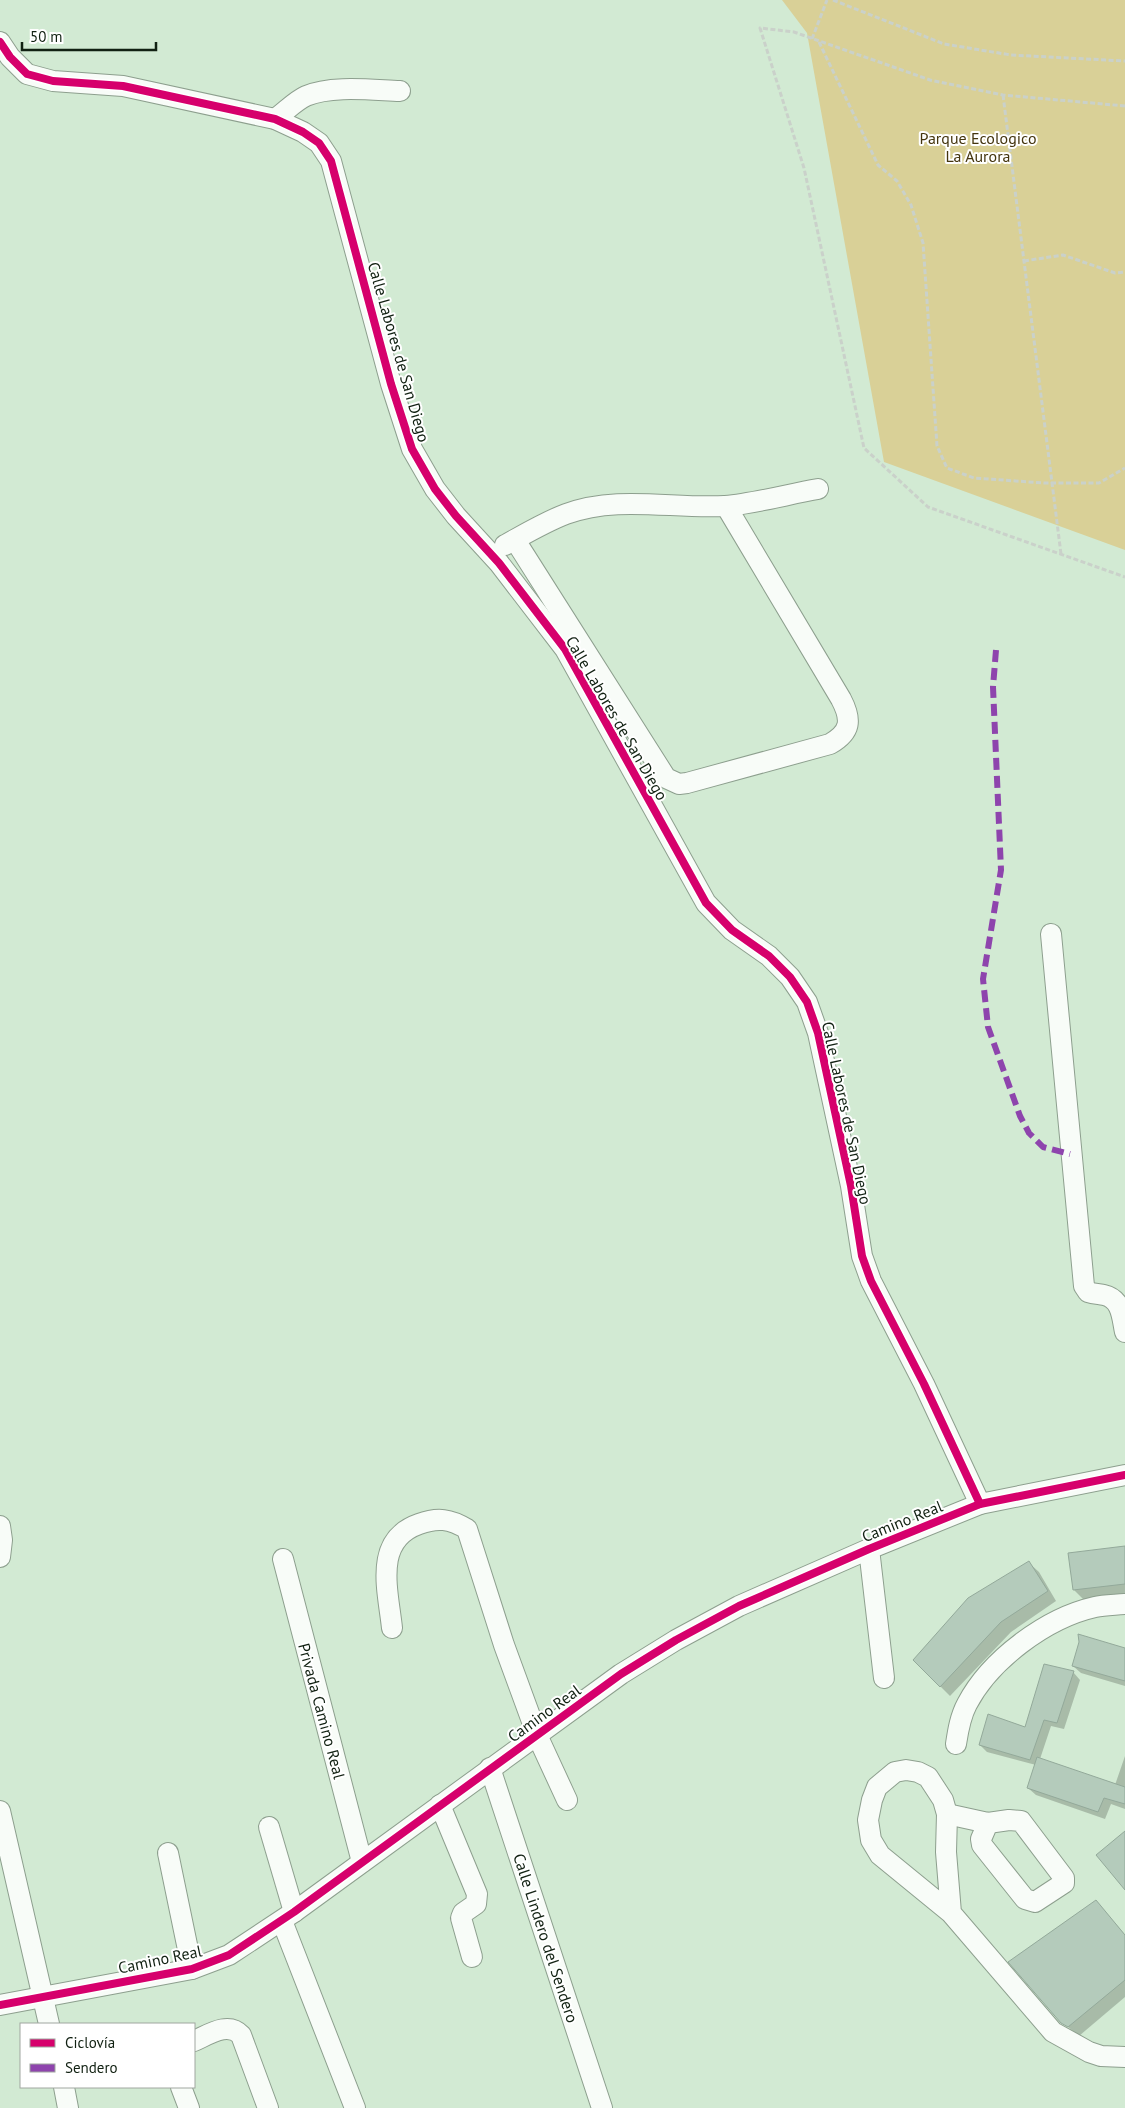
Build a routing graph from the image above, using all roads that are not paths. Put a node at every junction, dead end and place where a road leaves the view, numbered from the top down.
1 (0, 42) edge
2 (400, 91) dead end
3 (275, 119) junction
4 (818, 489) dead end
5 (726, 506) junction
6 (515, 540) junction
7 (491, 554) junction
8 (1051, 934) dead end
9 (1125, 1332) edge
10 (1125, 1475) edge
11 (980, 1504) junction
12 (0, 1526) edge
13 (869, 1549) junction
14 (0, 1557) edge
15 (283, 1559) dead end
16 (1125, 1604) edge
17 (392, 1628) dead end
18 (884, 1678) dead end
19 (537, 1735) junction
20 (956, 1744) dead end
21 (490, 1768) junction
22 (567, 1800) dead end
23 (440, 1805) junction
24 (0, 1811) edge
25 (947, 1814) junction
26 (988, 1823) dead end
27 (269, 1827) dead end
28 (168, 1853) dead end
29 (5, 1854) edge
30 (362, 1862) junction
31 (951, 1913) junction
32 (288, 1916) junction
33 (472, 1957) dead end
34 (192, 1968) junction
35 (43, 1996) junction
36 (0, 2005) edge
37 (50, 2023) edge
38 (195, 2041) edge
39 (1125, 2058) edge
40 (64, 2088) edge
41 (181, 2088) edge
42 (68, 2108) edge
43 (189, 2108) edge
44 (268, 2108) edge
45 (355, 2108) edge
46 (602, 2108) edge

1 - 3 street, Calle Labores de San Diego
2 - 3 street
3 - 7 street, Calle Labores de San Diego
4 - 5 street
5 - 6 street
5 - 6 street
6 - 7 street
7 - 11 street, Calle Labores de San Diego
8 - 9 street
10 - 11 street, Camino Real
11 - 13 street, Camino Real
12 - 14 street
13 - 18 street
13 - 19 street, Camino Real
15 - 30 street, Privada Camino Real
16 - 20 street
17 - 19 street
19 - 21 street, Camino Real
19 - 22 street
21 - 23 street, Camino Real
21 - 46 street, Calle Lindero del Sendero
23 - 30 street, Camino Real
23 - 33 street
24 - 29 street
25 - 26 street
25 - 31 street
25 - 31 street
27 - 32 street
28 - 34 street
29 - 35 street
30 - 32 street, Camino Real
31 - 39 street
32 - 34 street, Camino Real
32 - 45 street
34 - 35 street, Camino Real
35 - 36 street, Camino Real
35 - 37 street
38 - 44 street
40 - 42 street
41 - 43 street

